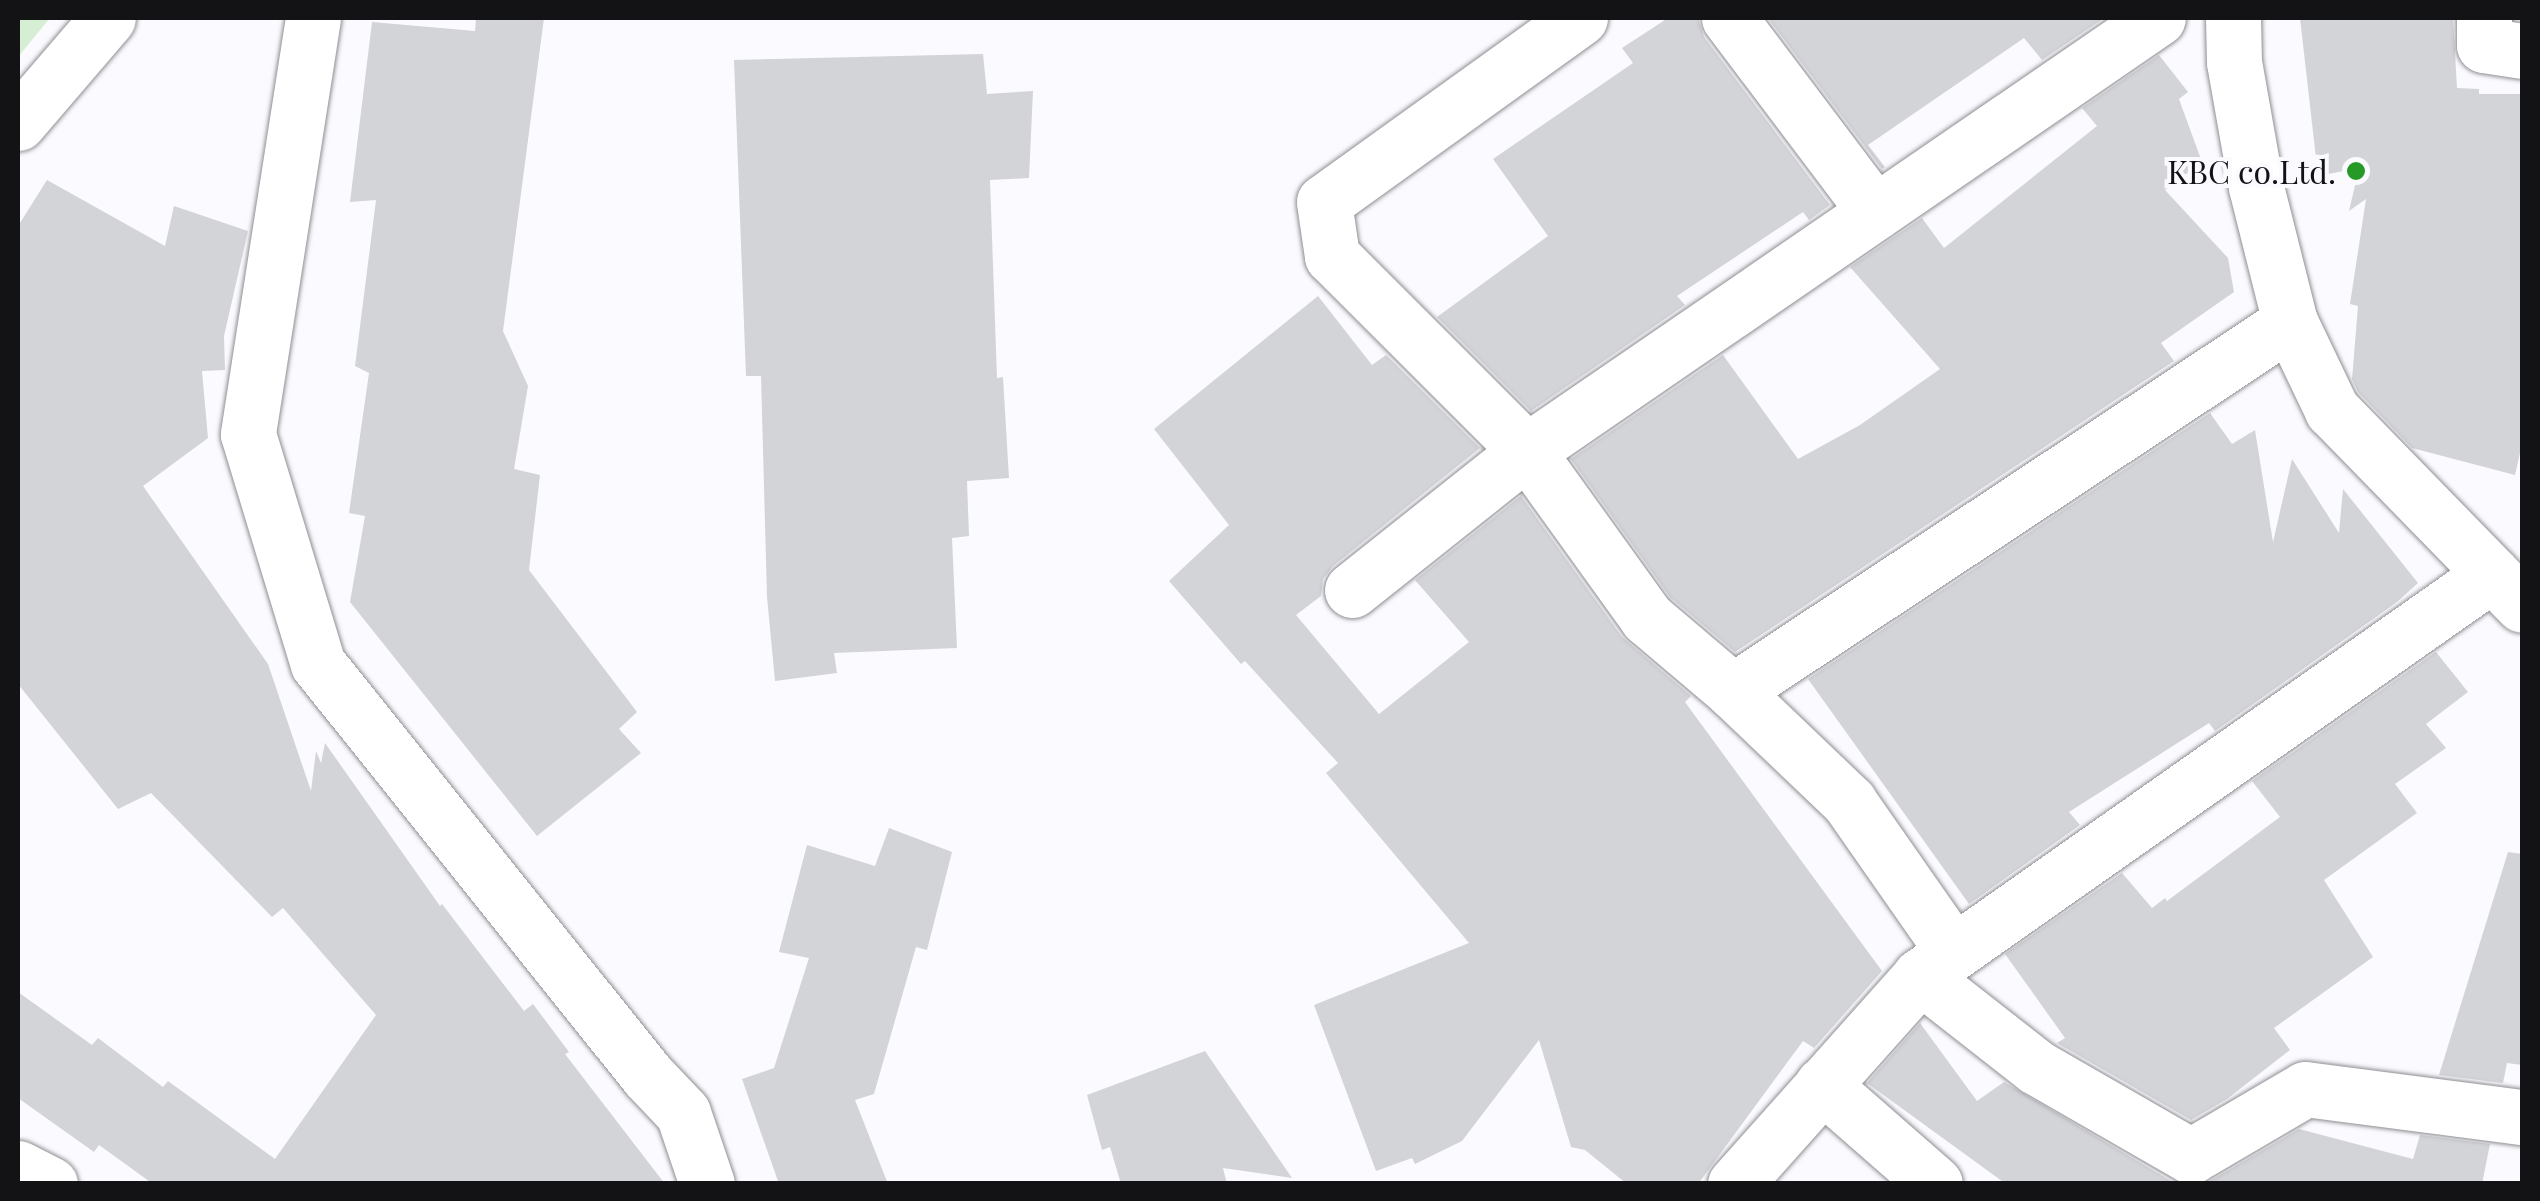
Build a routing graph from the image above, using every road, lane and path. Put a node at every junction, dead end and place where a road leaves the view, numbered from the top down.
1 (108, 18) edge
2 (314, 18) edge
3 (1580, 18) edge
4 (1729, 18) edge
5 (2158, 18) edge
6 (2233, 18) edge
7 (2484, 18) edge
8 (2522, 51) edge
9 (18, 123) edge
10 (1875, 212) junction
11 (2290, 322) junction
12 (1527, 451) junction
13 (2507, 589) edge
14 (1352, 590) dead end
15 (1733, 691) junction
16 (1936, 963) junction
17 (1822, 1086) junction
18 (2522, 1118) edge
19 (18, 1168) edge
20 (50, 1184) edge
21 (707, 1184) edge
22 (1734, 1184) edge
23 (1935, 1184) edge

1 - 9 street
2 - 21 street
3 - 12 street
4 - 10 street
5 - 10 street
6 - 11 street
7 - 8 street
10 - 12 street
11 - 13 street
11 - 15 street
12 - 14 street
12 - 15 street
13 - 16 street
15 - 16 street
16 - 17 street
16 - 18 street
17 - 22 street
17 - 23 street
19 - 20 street

